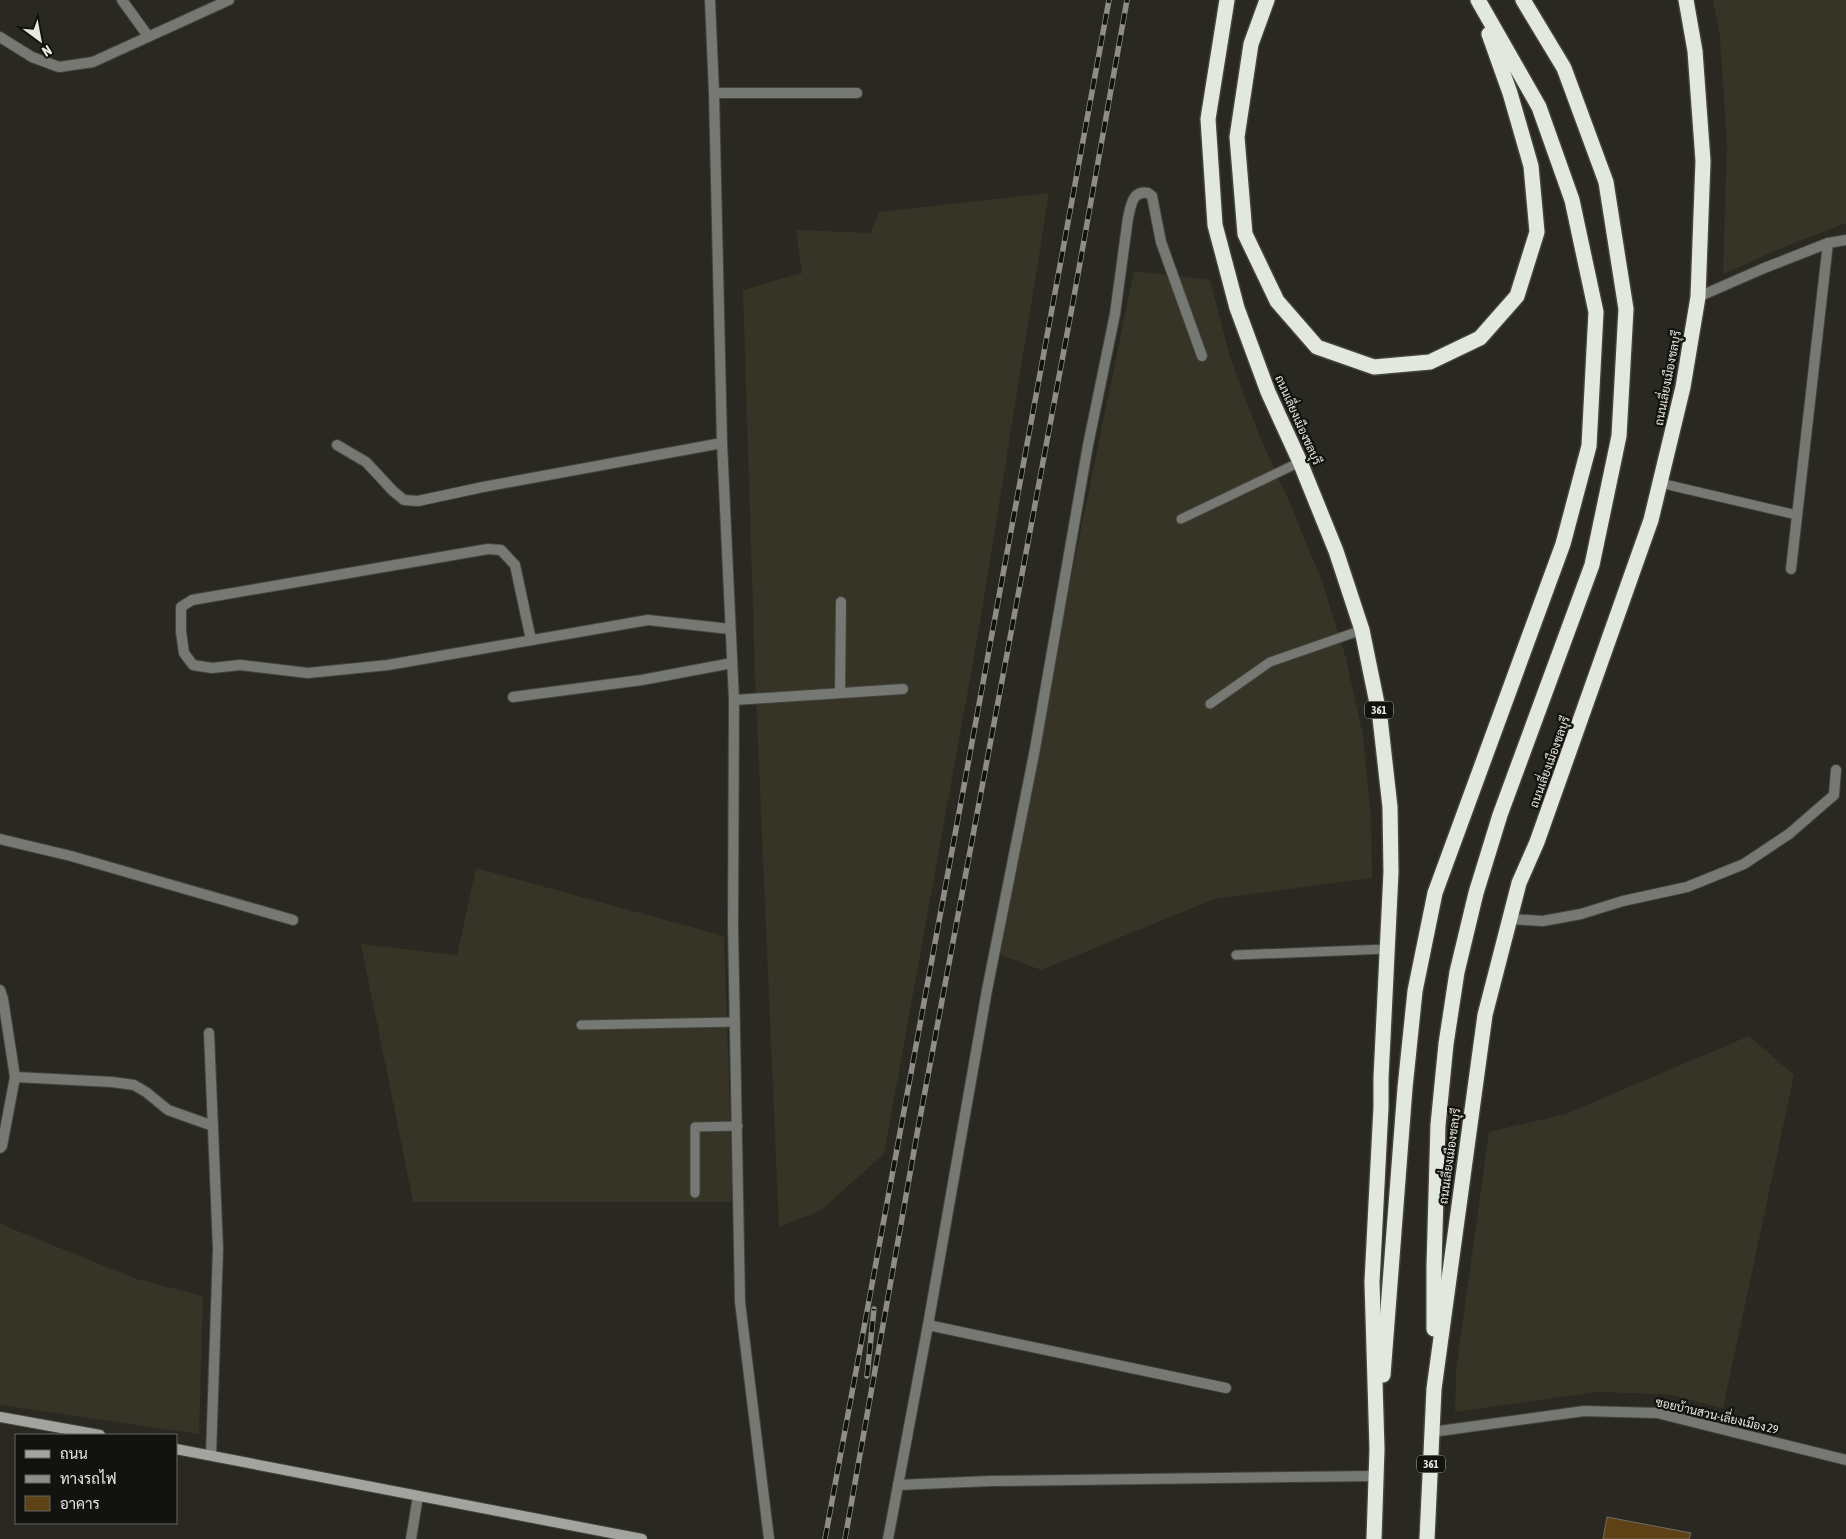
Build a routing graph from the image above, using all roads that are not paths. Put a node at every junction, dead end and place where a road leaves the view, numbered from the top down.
1 (122, 0) edge
2 (229, 0) edge
3 (710, 0) edge
4 (1226, 0) edge
5 (1267, 0) edge
6 (1478, 0) edge
7 (1523, 0) edge
8 (1686, 0) edge
9 (148, 36) junction
10 (0, 37) edge
11 (714, 93) junction
12 (857, 93) dead end
13 (1846, 240) edge
14 (1828, 244) junction
15 (1698, 297) junction
16 (1202, 356) dead end
17 (722, 443) junction
18 (337, 445) dead end
19 (1300, 462) junction
20 (1660, 483) junction
21 (1797, 515) junction
22 (1181, 519) dead end
23 (1791, 569) dead end
24 (841, 602) dead end
25 (730, 629) junction
26 (1362, 630) junction
27 (531, 640) junction
28 (732, 663) junction
29 (903, 689) dead end
30 (840, 692) junction
31 (513, 697) dead end
32 (734, 700) junction
33 (1210, 704) dead end
34 (1836, 770) dead end
35 (0, 839) edge
36 (1509, 919) junction
37 (293, 920) dead end
38 (1387, 949) junction
39 (1236, 955) dead end
40 (0, 990) edge
41 (735, 1022) junction
42 (581, 1025) dead end
43 (209, 1033) dead end
44 (15, 1077) junction
45 (213, 1126) junction
46 (738, 1126) junction
47 (0, 1148) edge
48 (695, 1193) dead end
49 (928, 1325) junction
50 (1226, 1388) dead end
51 (1434, 1389) junction
52 (0, 1417) edge
53 (1432, 1432) junction
54 (94, 1434) edge
55 (178, 1449) edge
56 (1377, 1449) junction
57 (211, 1455) junction
58 (1846, 1460) edge
59 (1376, 1476) junction
60 (898, 1485) junction
61 (418, 1496) junction
62 (411, 1539) edge
63 (642, 1539) edge
64 (769, 1539) edge
65 (888, 1539) edge
66 (1374, 1539) edge
67 (1427, 1539) edge

1 - 9 street
2 - 9 street
3 - 11 street
4 - 19 highway, ถนนเลี่ยงเมืองชลบุรี / 361
5 - 6 highway
6 - 56 highway
7 - 51 highway
8 - 15 highway, ถนนเลี่ยงเมืองชลบุรี / 361
9 - 10 street
11 - 12 street
11 - 17 street
13 - 14 street
14 - 15 street
14 - 21 street
15 - 20 highway, ถนนเลี่ยงเมืองชลบุรี / 361
16 - 49 street
17 - 18 street
17 - 25 street
19 - 22 lane
19 - 26 highway, ถนนเลี่ยงเมืองชลบุรี / 361
20 - 21 lane
20 - 36 highway, ถนนเลี่ยงเมืองชลบุรี / 361
21 - 23 street
24 - 30 street
25 - 27 street
25 - 28 street
26 - 33 lane
26 - 38 highway, ถนนเลี่ยงเมืองชลบุรี / 361
27 - 27 street
28 - 31 street
28 - 32 street
29 - 30 street
30 - 32 street
32 - 41 street
34 - 36 street
35 - 37 street
36 - 51 highway, ถนนเลี่ยงเมืองชลบุรี / 361
38 - 39 lane
38 - 56 highway, ถนนเลี่ยงเมืองชลบุรี / 361
40 - 44 street
41 - 42 lane
41 - 46 street
43 - 45 street
44 - 45 street
44 - 47 street
45 - 57 street
46 - 48 lane
46 - 64 street
49 - 50 street
49 - 60 street
51 - 53 highway, ถนนเลี่ยงเมืองชลบุรี / 361
52 - 54 street
53 - 58 street, ซอยบ้านสวน-เลี่ยงเมือง 29
53 - 67 highway, ถนนเลี่ยงเมืองชลบุรี / 361
55 - 57 street
56 - 59 highway, ถนนเลี่ยงเมืองชลบุรี / 361
57 - 61 street
59 - 60 street
59 - 66 highway, ถนนเลี่ยงเมืองชลบุรี / 361
60 - 65 street
61 - 62 street
61 - 63 street

